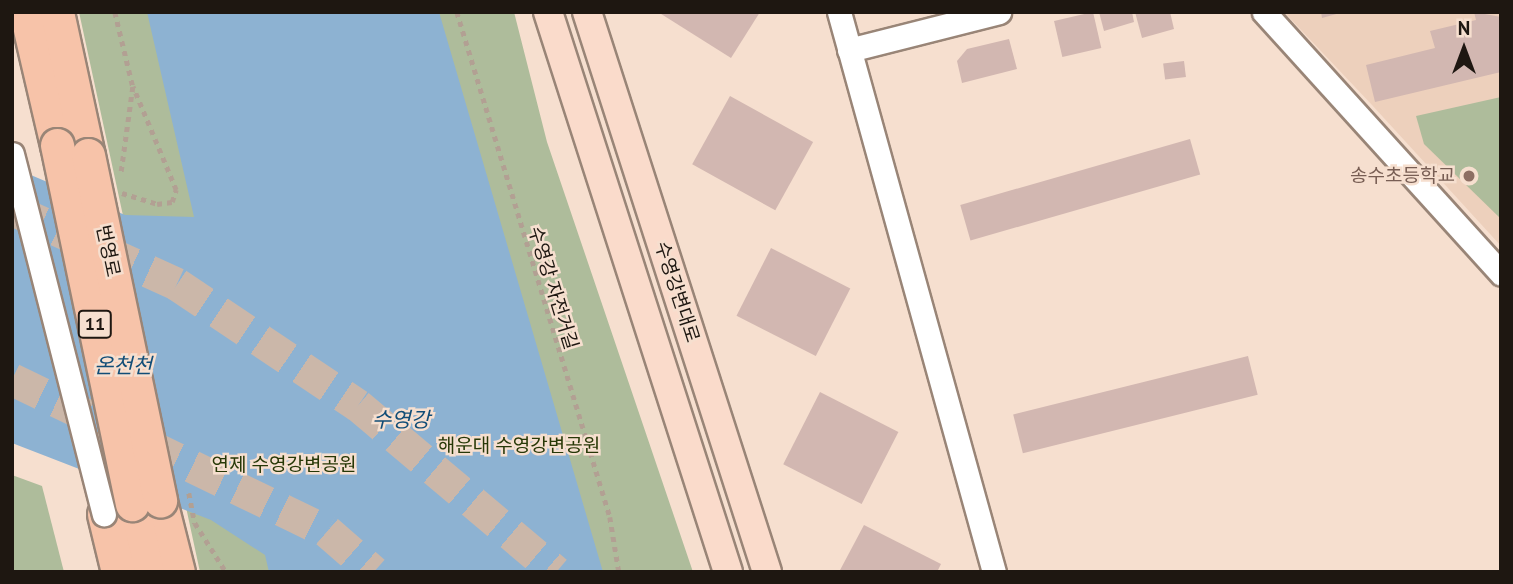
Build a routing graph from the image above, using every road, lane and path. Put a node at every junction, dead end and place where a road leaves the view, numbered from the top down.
1 (26, 12) edge
2 (57, 12) edge
3 (115, 12) edge
4 (457, 12) edge
5 (548, 12) edge
6 (587, 12) edge
7 (839, 12) edge
8 (999, 12) edge
9 (1264, 12) edge
10 (939, 19) edge
11 (849, 50) junction
12 (17, 162) edge
13 (121, 175) dead end
14 (1501, 273) edge
15 (132, 506) junction
16 (195, 523) dead end
17 (118, 572) edge
18 (147, 572) edge
19 (178, 572) edge
20 (226, 572) edge
21 (619, 572) edge
22 (728, 572) edge
23 (767, 572) edge
24 (993, 572) edge

1 - 15 highway, 번영로 / 11, bridge
2 - 15 highway, 번영로 / 11, bridge
3 - 13 path
4 - 21 path, 수영강 자전거길
5 - 22 main road
6 - 23 main road, 수영강변대로
7 - 11 street
8 - 10 street
9 - 14 street
10 - 11 street
11 - 24 street
12 - 15 street, 번영로, bridge
15 - 17 highway
15 - 18 highway, 번영로 / 11
15 - 19 highway, 번영로 / 11
16 - 20 path

